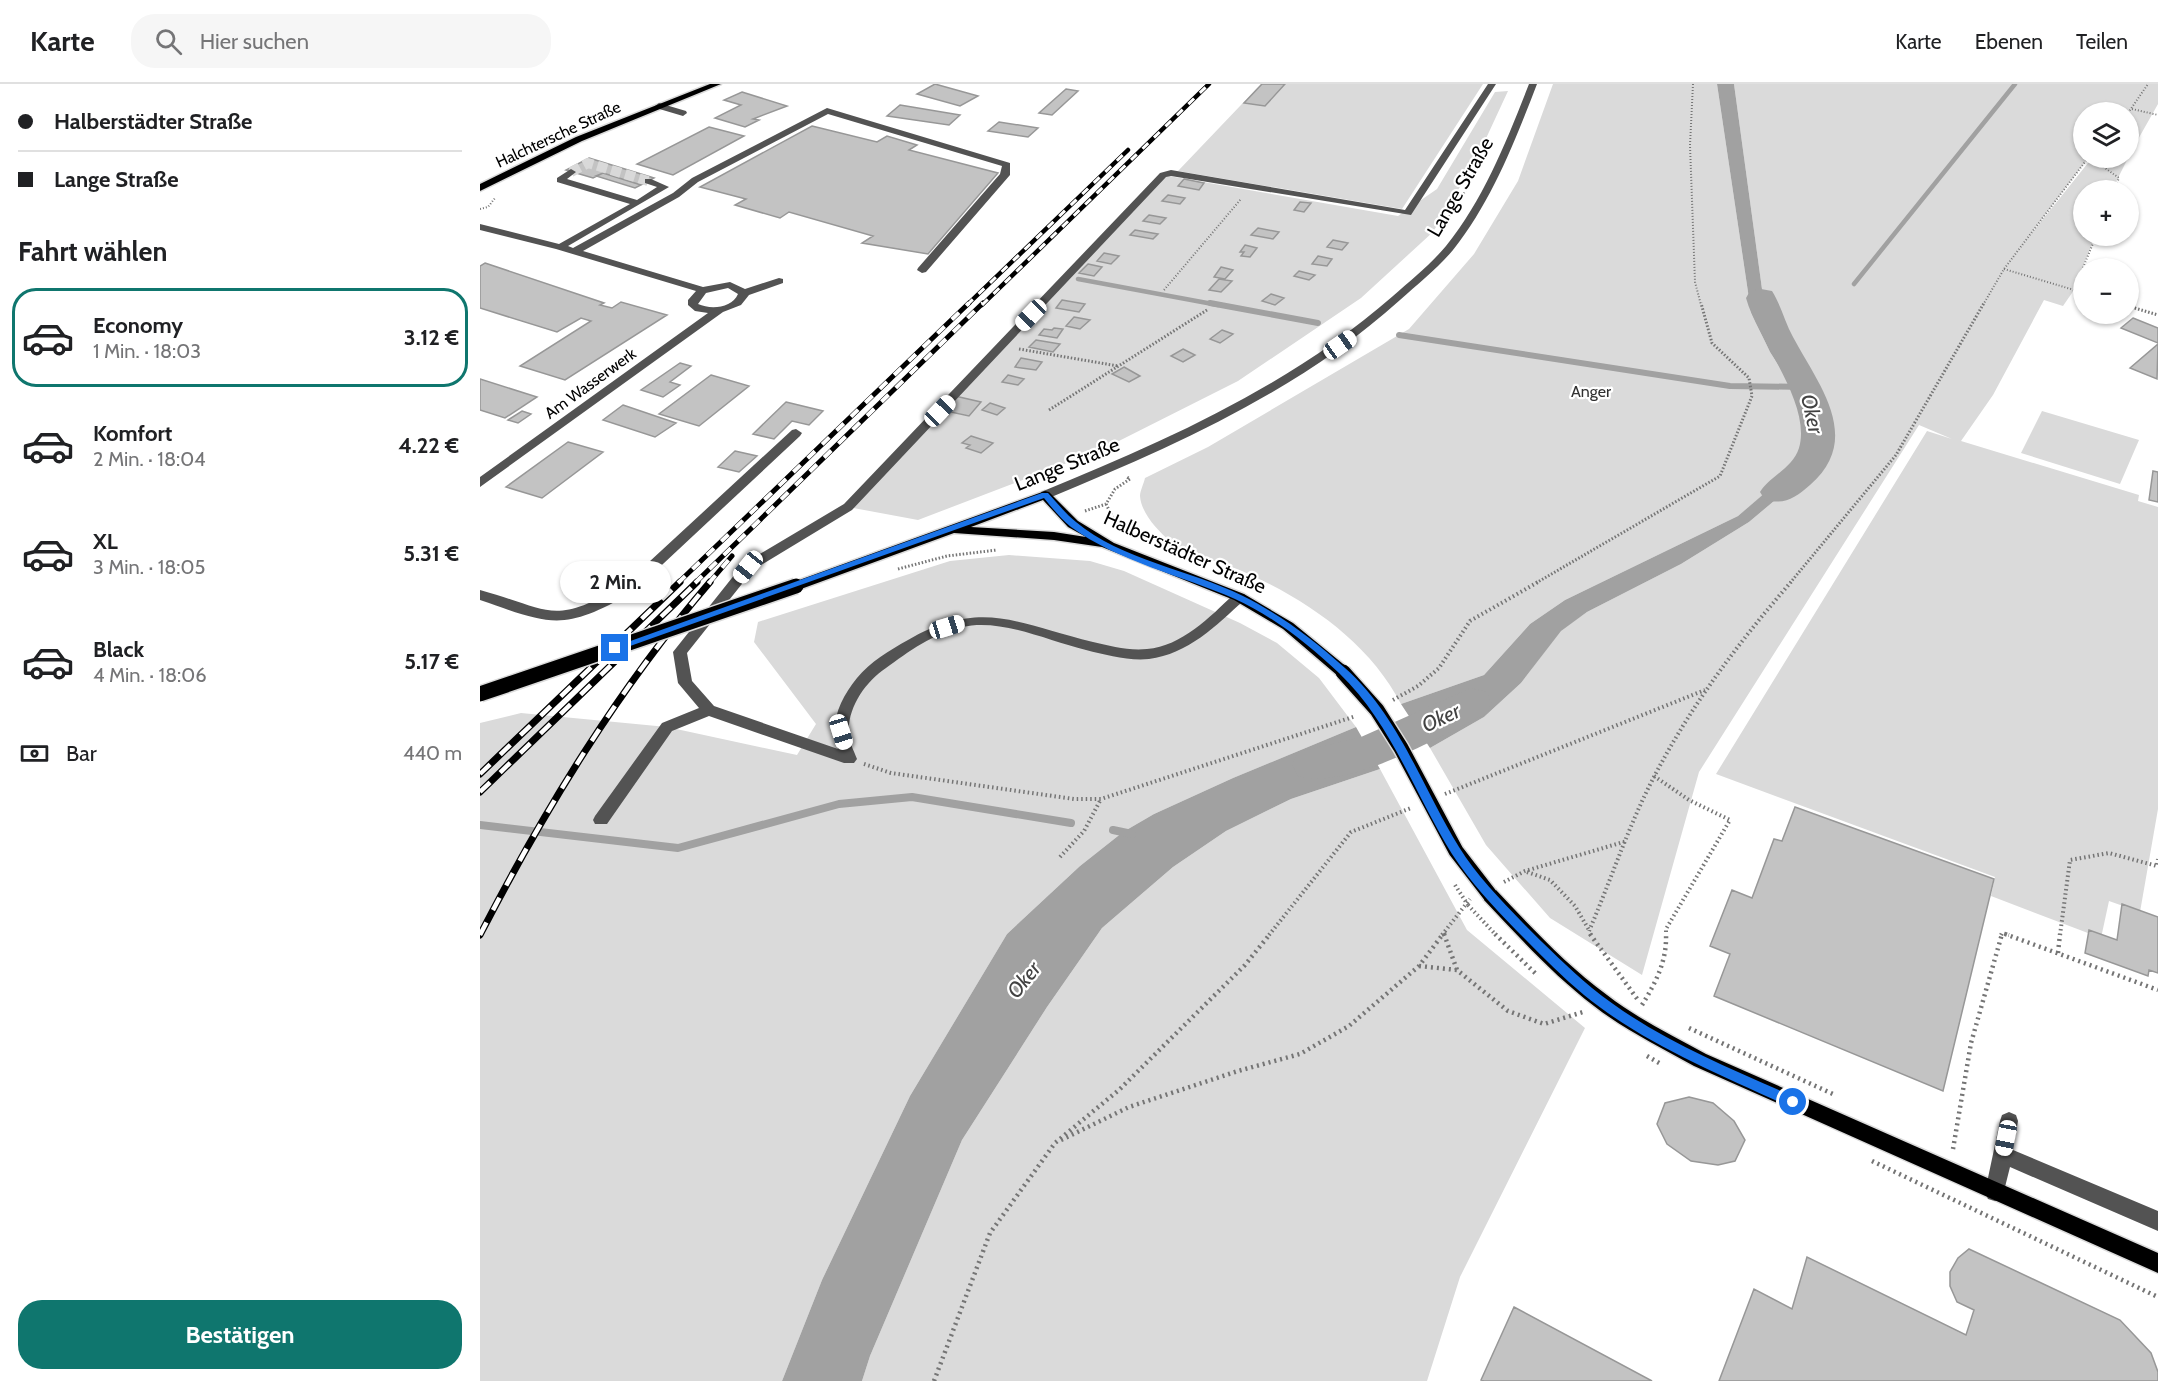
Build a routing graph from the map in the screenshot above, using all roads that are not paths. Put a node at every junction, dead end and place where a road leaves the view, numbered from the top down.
1 (717, 84) edge
2 (1492, 84) edge
3 (1533, 84) edge
4 (659, 106) junction
5 (683, 113) dead end
6 (571, 172) dead end
7 (648, 181) dead end
8 (480, 189) edge
9 (638, 203) junction
10 (480, 214) edge
11 (485, 229) edge
12 (560, 247) junction
13 (575, 251) junction
14 (922, 270) dead end
15 (779, 281) dead end
16 (703, 290) junction
17 (744, 293) junction
18 (719, 310) junction
19 (796, 433) dead end
20 (480, 483) edge
21 (1045, 495) junction
22 (953, 530) junction
23 (1109, 546) junction
24 (480, 595) edge
25 (1239, 597) junction
26 (480, 694) edge
27 (709, 710) junction
28 (601, 820) dead end
29 (2009, 1121) dead end
30 (2003, 1155) junction
31 (1995, 1192) junction
32 (2158, 1221) edge
33 (2158, 1263) edge

1 - 4 main road, Halchtersche Straße
2 - 27 street
3 - 21 street, Lange Straße
4 - 5 street
4 - 8 main road, Halchtersche Straße
6 - 9 street
7 - 9 street
9 - 12 street
10 - 11 street
11 - 12 street
12 - 13 street
13 - 14 street
13 - 16 street
15 - 17 street
16 - 17 street
16 - 18 street
17 - 18 street, Am Wasserwerk
18 - 20 street, Am Wasserwerk
19 - 24 street
21 - 22 main road, Lange Straße
21 - 23 main road, Halberstädter Straße
22 - 23 main road
22 - 26 main road, Lange Straße, bridge
23 - 25 main road, Halberstädter Straße
25 - 27 street
25 - 31 main road, Halberstädter Straße, bridge
27 - 28 street
29 - 30 street
30 - 31 street
30 - 32 street
31 - 33 main road, Halberstädter Straße

